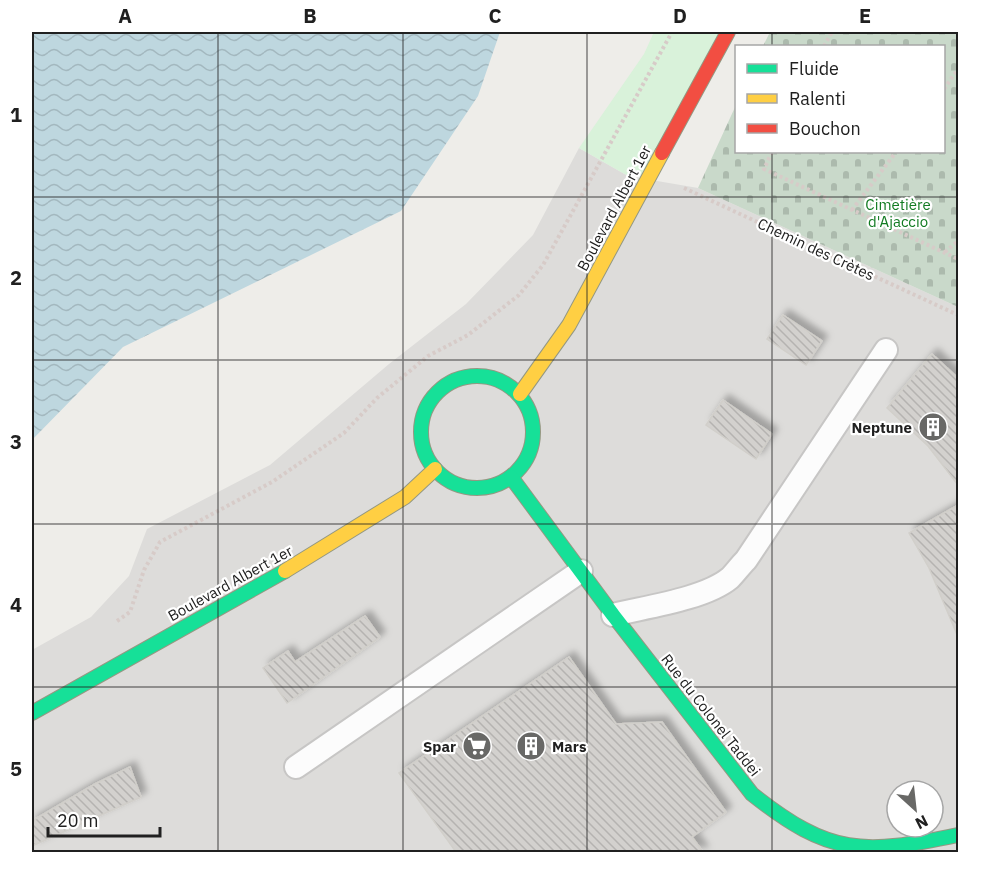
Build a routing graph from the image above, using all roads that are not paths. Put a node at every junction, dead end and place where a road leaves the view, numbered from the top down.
1 (728, 32) edge
2 (886, 350) dead end
3 (520, 394) junction
4 (435, 469) junction
5 (511, 477) junction
6 (581, 571) junction
7 (613, 615) junction
8 (32, 713) edge
9 (296, 767) dead end
10 (958, 835) edge

1 - 3 main road, Boulevard Albert 1er
2 - 7 lane
3 - 4 main road
3 - 5 main road
4 - 5 main road
4 - 8 main road, Boulevard Albert 1er
5 - 6 main road, Rue du Colonel Taddei
6 - 7 main road, Rue du Colonel Taddei
6 - 9 lane
7 - 10 main road, Rue du Colonel Taddei

